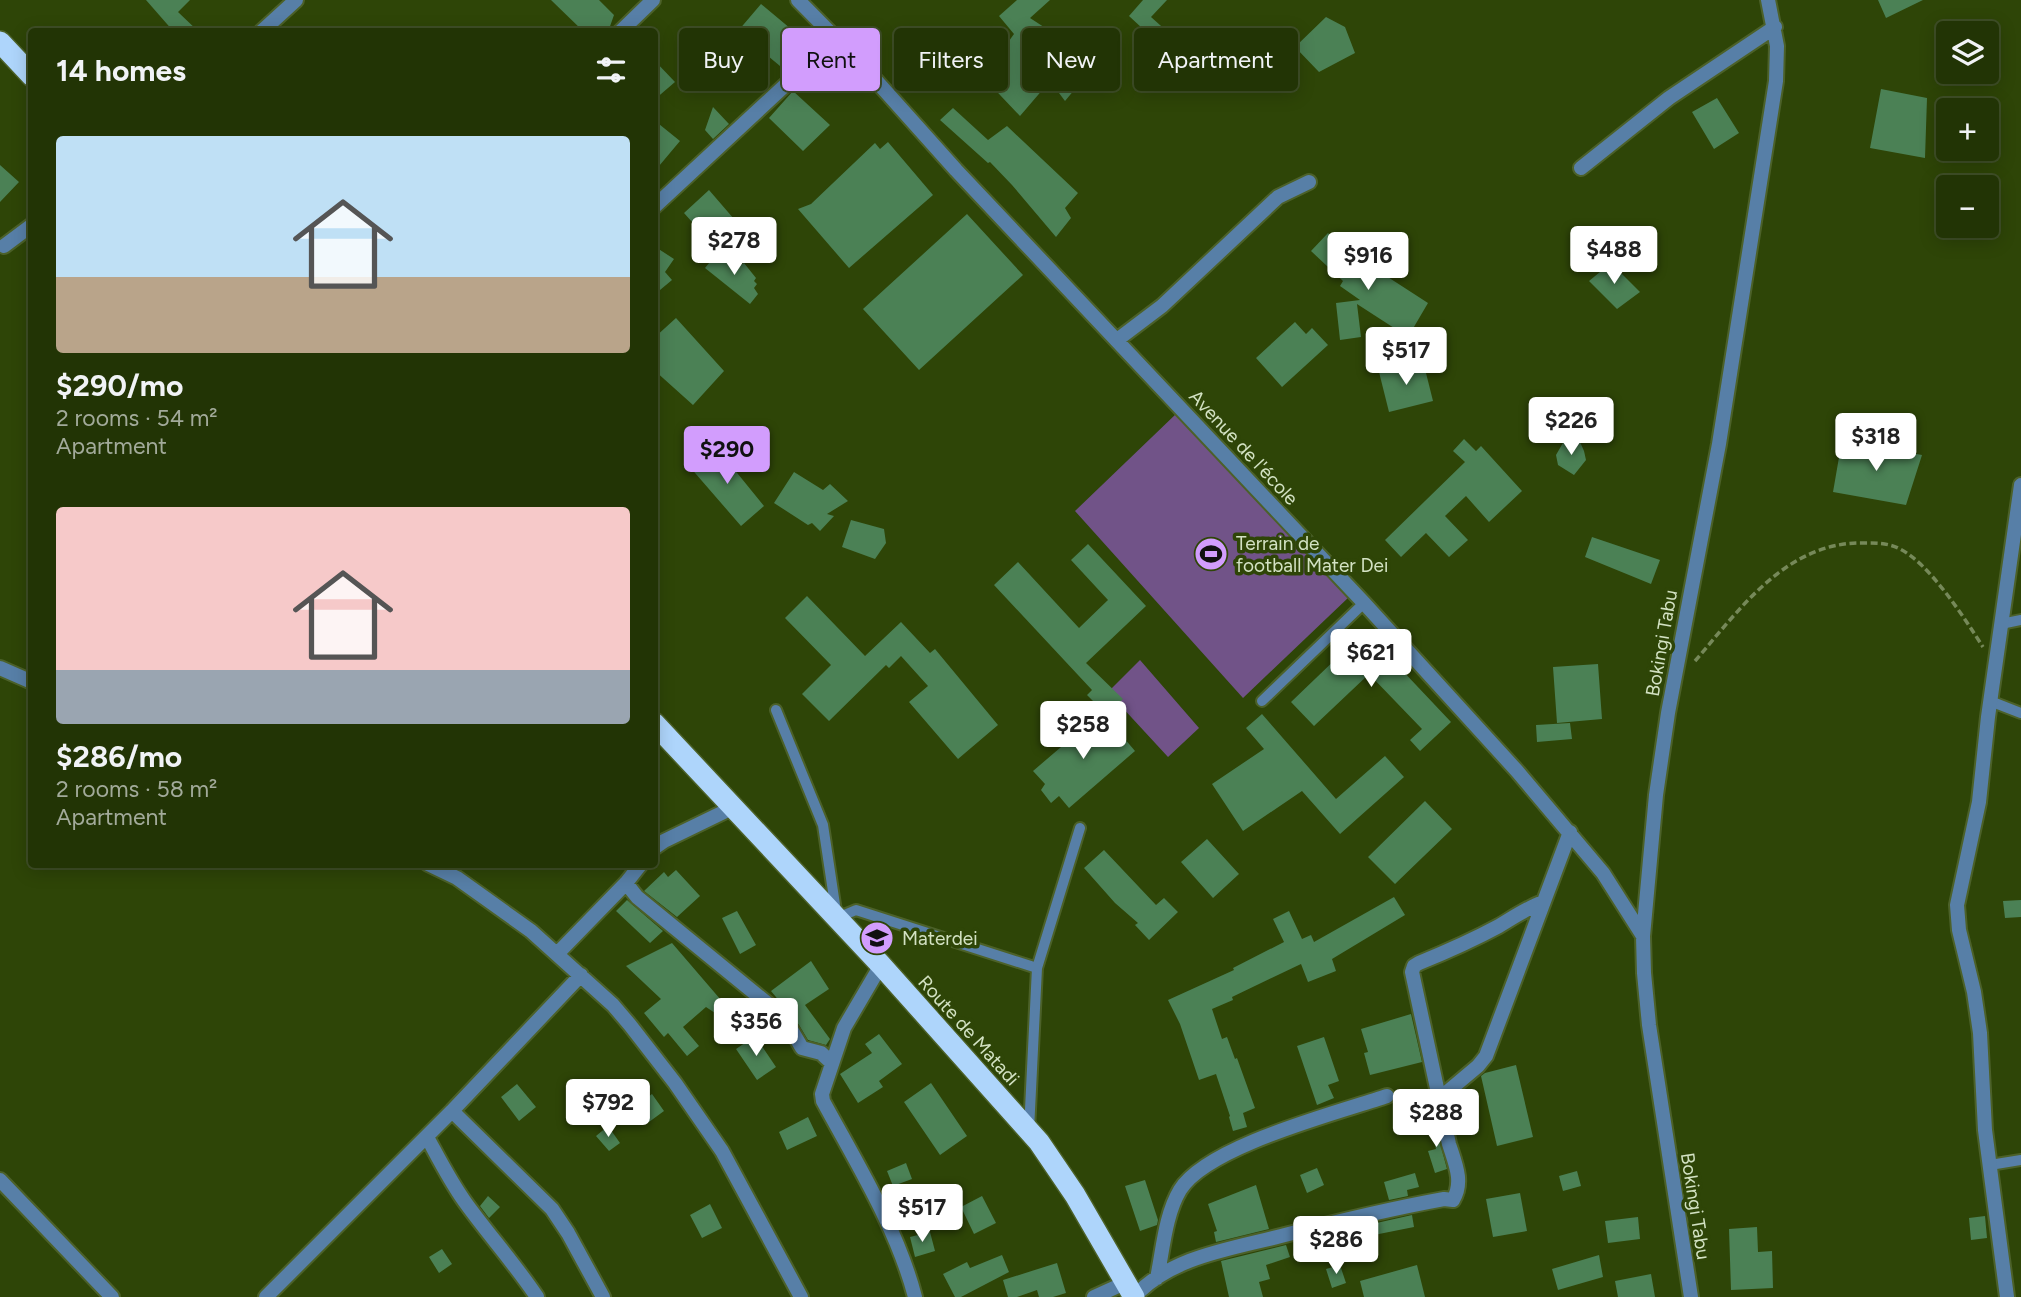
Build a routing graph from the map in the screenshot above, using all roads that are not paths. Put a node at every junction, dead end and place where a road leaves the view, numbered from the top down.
1 (296, 0) edge
2 (653, 0) edge
3 (799, 0) edge
4 (1768, 0) edge
5 (1774, 27) junction
6 (265, 28) edge
7 (624, 28) edge
8 (826, 28) edge
9 (0, 42) edge
10 (28, 72) edge
11 (880, 86) edge
12 (782, 88) edge
13 (1581, 167) dead end
14 (1309, 182) dead end
15 (658, 202) edge
16 (28, 228) edge
17 (5, 246) dead end
18 (1117, 340) junction
19 (2021, 485) edge
20 (1364, 603) junction
21 (2021, 620) edge
22 (2001, 624) junction
23 (0, 668) edge
24 (28, 680) edge
25 (1262, 701) dead end
26 (1990, 701) junction
27 (776, 710) dead end
28 (2021, 713) edge
29 (658, 727) edge
30 (734, 807) junction
31 (1080, 828) dead end
32 (1570, 832) junction
33 (658, 845) edge
34 (447, 868) edge
35 (638, 868) edge
36 (626, 883) junction
37 (1543, 902) junction
38 (837, 918) junction
39 (1643, 936) junction
40 (557, 954) junction
41 (881, 965) junction
42 (1037, 968) junction
43 (581, 975) junction
44 (832, 1063) junction
45 (1388, 1096) dead end
46 (1440, 1098) junction
47 (452, 1111) junction
48 (1029, 1131) junction
49 (427, 1136) junction
50 (2021, 1160) edge
51 (1990, 1165) junction
52 (0, 1180) edge
53 (1157, 1278) junction
54 (1131, 1292) edge
55 (111, 1297) edge
56 (267, 1297) edge
57 (537, 1297) edge
58 (603, 1297) edge
59 (801, 1297) edge
60 (915, 1297) edge
61 (1094, 1297) edge
62 (1690, 1297) edge
63 (2007, 1297) edge

1 - 6 street
2 - 7 street
3 - 8 street, Avenue de l'école
4 - 5 street, Bokingi Tabu
5 - 13 street
5 - 39 street, Bokingi Tabu
9 - 10 highway
11 - 18 street, Avenue de l'école
12 - 15 street
14 - 18 street
16 - 17 street
18 - 20 street, Avenue de l'école
19 - 22 street
20 - 25 lane
20 - 32 street, Avenue de l'école
21 - 22 lane
22 - 26 street
23 - 24 street
26 - 28 lane
26 - 51 street
27 - 38 lane
29 - 30 highway, Route de Matadi
30 - 33 street
30 - 38 highway, Route de Matadi
31 - 42 lane
32 - 37 street
32 - 39 street, Avenue de l'école
34 - 40 street
35 - 36 street
36 - 40 street
36 - 44 street
37 - 46 street
37 - 46 street
38 - 41 highway, Route de Matadi
38 - 42 lane
39 - 62 street, Bokingi Tabu
40 - 43 street
41 - 44 street
41 - 48 highway, Route de Matadi
42 - 48 lane
43 - 47 street
43 - 59 street
44 - 60 street
45 - 53 street
46 - 53 street
47 - 49 street
47 - 58 street
48 - 54 highway, Route de Matadi
49 - 56 street
49 - 57 street
50 - 51 lane
51 - 63 street
52 - 55 street
53 - 54 street
54 - 61 street

